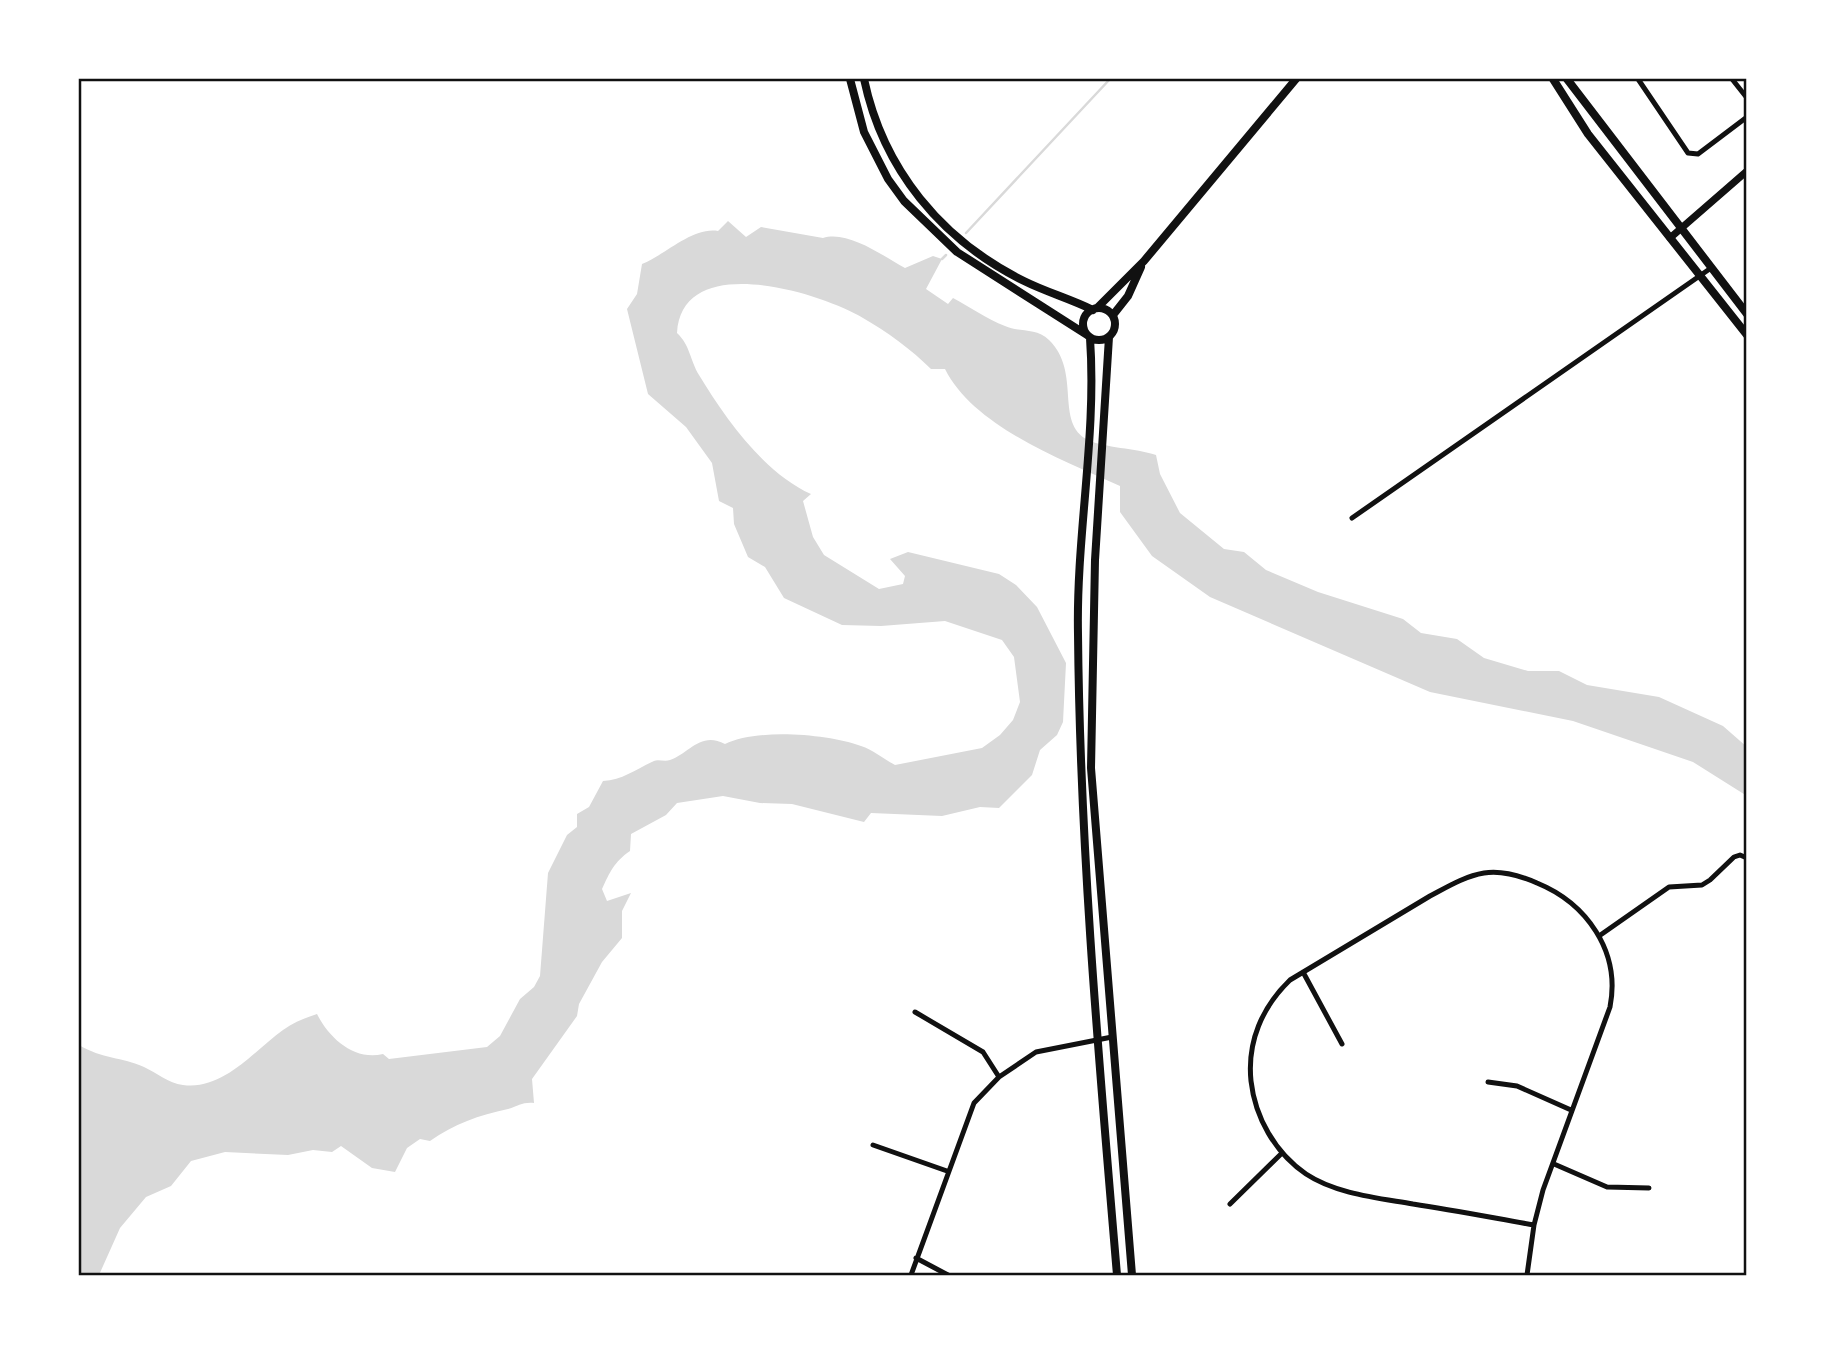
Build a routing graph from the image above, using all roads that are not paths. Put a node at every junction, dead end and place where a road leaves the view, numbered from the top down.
1 (850, 79) edge
2 (864, 79) edge
3 (1296, 79) edge
4 (1553, 79) edge
5 (1567, 79) edge
6 (1638, 79) edge
7 (1732, 79) edge
8 (1747, 98) edge
9 (1747, 117) edge
10 (1747, 171) edge
11 (1681, 229) junction
12 (1670, 238) junction
13 (1144, 261) junction
14 (1711, 268) junction
15 (1700, 277) junction
16 (1095, 309) junction
17 (1747, 314) edge
18 (1113, 315) junction
19 (1747, 335) edge
20 (1089, 337) junction
21 (1110, 337) junction
22 (1352, 518) dead end
23 (1079, 724) junction
24 (1092, 724) junction
25 (1747, 858) edge
26 (1599, 936) junction
27 (1303, 972) junction
28 (915, 1012) dead end
29 (1112, 1037) junction
30 (1099, 1040) junction
31 (1342, 1044) dead end
32 (999, 1077) junction
33 (1488, 1082) dead end
34 (1571, 1110) junction
35 (873, 1145) dead end
36 (1282, 1153) junction
37 (1554, 1164) junction
38 (947, 1171) junction
39 (1649, 1188) dead end
40 (1230, 1204) dead end
41 (1534, 1225) junction
42 (916, 1258) junction
43 (911, 1275) edge
44 (948, 1275) edge
45 (1117, 1275) edge
46 (1132, 1275) edge
47 (1527, 1275) edge

1 - 20 main road
2 - 16 main road
3 - 13 main road
4 - 12 main road
5 - 11 main road
6 - 9 street
7 - 8 street
10 - 11 main road
11 - 12 main road
11 - 14 main road
12 - 15 main road
13 - 16 main road
13 - 18 main road
14 - 15 street
14 - 17 main road
15 - 19 main road
15 - 22 street
16 - 18 main road
16 - 20 main road
18 - 21 main road
20 - 21 main road
20 - 23 main road
21 - 24 main road
23 - 24 main road
23 - 30 main road
24 - 29 main road
25 - 26 street
26 - 27 street
26 - 34 street
27 - 31 street
27 - 36 street
28 - 32 street
29 - 30 street
29 - 46 main road
30 - 32 street
30 - 45 main road
32 - 38 street
33 - 34 street
34 - 37 street
35 - 38 street
36 - 40 street
36 - 41 street
37 - 39 street
37 - 41 street
38 - 42 street
41 - 47 street
42 - 43 street
42 - 44 street

